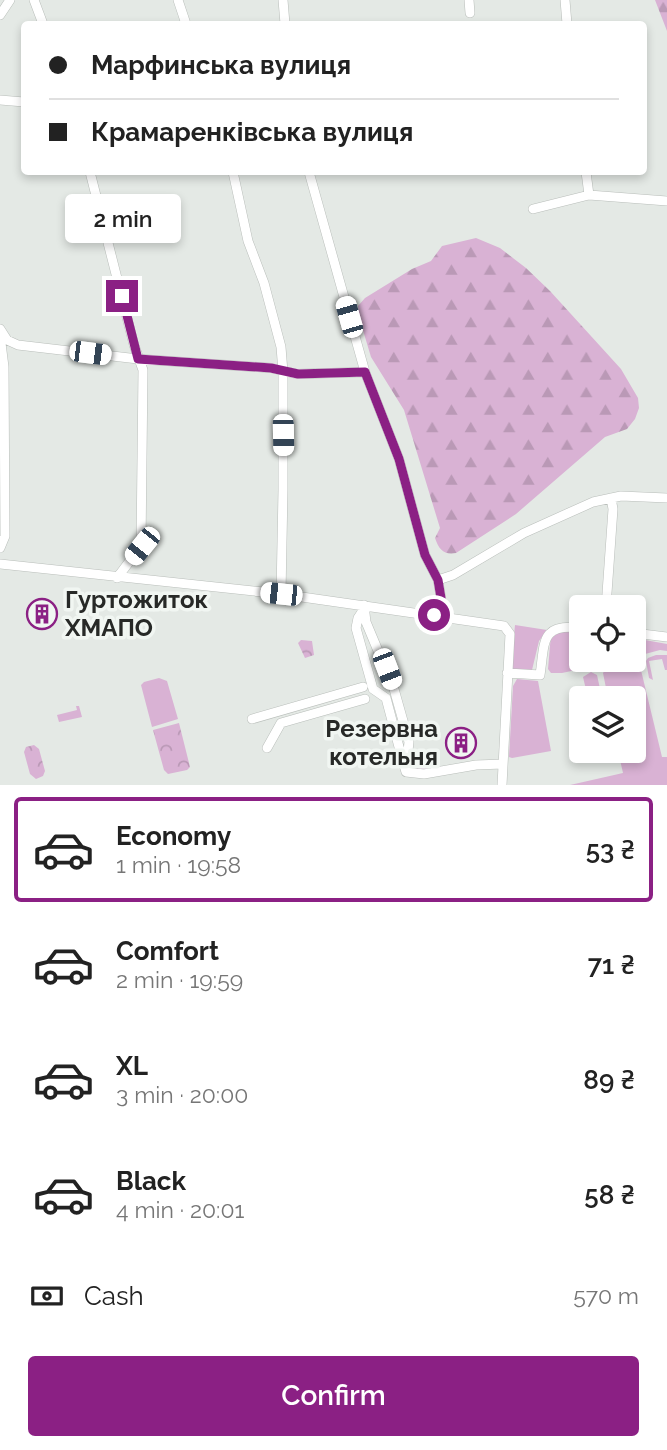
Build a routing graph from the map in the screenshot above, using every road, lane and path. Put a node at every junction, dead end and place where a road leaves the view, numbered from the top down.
1 (10, 0) edge
2 (34, 0) edge
3 (178, 0) edge
4 (283, 0) edge
5 (469, 0) edge
6 (565, 0) edge
7 (470, 13) dead end
8 (0, 16) edge
9 (42, 21) edge
10 (185, 21) edge
11 (285, 21) edge
12 (567, 21) edge
13 (0, 100) edge
14 (21, 102) edge
15 (91, 175) edge
16 (234, 175) edge
17 (310, 175) edge
18 (586, 175) edge
19 (589, 195) junction
20 (667, 201) edge
21 (533, 209) dead end
22 (0, 329) edge
23 (0, 335) edge
24 (138, 359) junction
25 (283, 372) junction
26 (365, 372) junction
27 (611, 498) junction
28 (667, 498) edge
29 (0, 548) edge
30 (0, 564) edge
31 (117, 578) junction
32 (438, 580) junction
33 (281, 594) junction
34 (607, 595) edge
35 (364, 607) junction
36 (444, 616) junction
37 (569, 627) edge
38 (646, 635) edge
39 (667, 637) edge
40 (507, 673) junction
41 (363, 687) dead end
42 (365, 699) dead end
43 (252, 719) dead end
44 (267, 748) dead end
45 (403, 762) junction
46 (503, 764) junction
47 (502, 785) edge

1 - 8 street
2 - 9 street
3 - 10 street
4 - 11 street
5 - 7 street
6 - 12 street
13 - 14 street
15 - 24 street
16 - 25 street
17 - 26 street
18 - 19 street
19 - 20 street
19 - 21 street
22 - 24 street
23 - 29 street
24 - 25 street
24 - 31 street
25 - 26 street
25 - 33 street
26 - 32 street
27 - 28 street
27 - 32 street
27 - 34 street
30 - 31 street
31 - 33 street
32 - 36 street
33 - 35 street
35 - 36 street
35 - 45 street
35 - 45 street
36 - 40 street
37 - 40 street
38 - 39 street
40 - 46 street
41 - 43 street
42 - 44 street
45 - 46 street
46 - 47 street

